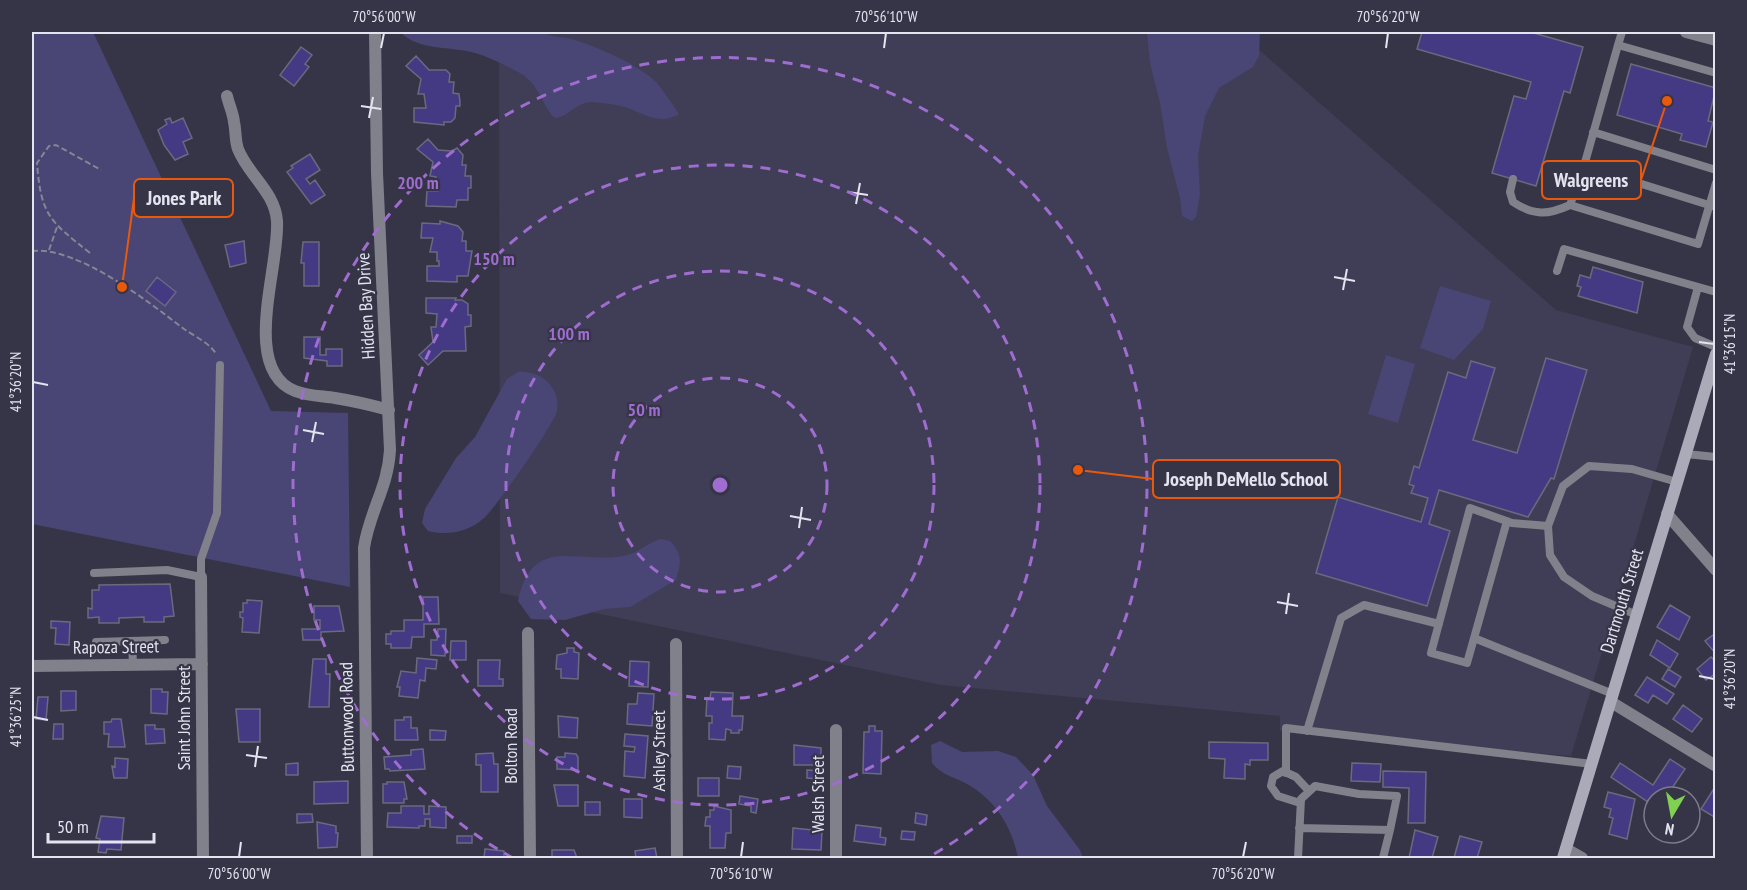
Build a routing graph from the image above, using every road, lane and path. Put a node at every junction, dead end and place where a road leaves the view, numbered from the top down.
1 (375, 32) edge
2 (1622, 32) edge
3 (1686, 32) edge
4 (1716, 40) edge
5 (1621, 46) junction
6 (1716, 73) edge
7 (227, 96) dead end
8 (1593, 132) junction
9 (1584, 166) junction
10 (101, 170) dead end
11 (1716, 170) edge
12 (1513, 179) dead end
13 (1716, 183) edge
14 (1570, 205) junction
15 (1712, 206) edge
16 (57, 227) junction
17 (32, 250) edge
18 (49, 251) junction
19 (90, 253) dead end
20 (1557, 271) dead end
21 (1698, 287) junction
22 (1716, 292) edge
23 (1716, 347) edge
24 (1716, 354) edge
25 (220, 365) joint
26 (389, 410) junction
27 (1686, 454) junction
28 (1716, 457) edge
29 (1677, 482) junction
30 (1667, 514) junction
31 (1510, 522) junction
32 (1548, 526) junction
33 (1716, 570) edge
34 (94, 573) dead end
35 (201, 576) junction
36 (364, 576) joint
37 (1637, 615) junction
38 (1439, 624) junction
39 (528, 633) dead end
40 (1474, 638) junction
41 (165, 640) dead end
42 (132, 641) junction
43 (96, 642) dead end
44 (676, 644) dead end
45 (202, 664) junction
46 (133, 665) junction
47 (32, 666) edge
48 (1612, 698) junction
49 (836, 730) dead end
50 (1307, 731) junction
51 (1592, 764) junction
52 (1716, 766) edge
53 (1286, 773) junction
54 (1309, 791) junction
55 (1300, 802) junction
56 (1299, 828) junction
57 (1390, 830) junction
58 (1564, 854) edge
59 (203, 858) edge
60 (367, 858) edge
61 (530, 858) edge
62 (677, 858) edge
63 (836, 858) edge
64 (1298, 858) edge
65 (1383, 858) edge
66 (1582, 858) edge

1 - 26 street, Hidden Bay Drive
2 - 5 lane
3 - 4 street
5 - 6 lane
5 - 8 lane
7 - 26 street
8 - 9 lane
8 - 11 lane
9 - 14 lane
9 - 15 lane
10 - 16 path
12 - 14 lane
13 - 15 lane
14 - 15 lane
16 - 18 path
16 - 19 path
17 - 18 path
18 - 25 path
20 - 21 lane
21 - 22 lane
21 - 23 lane
24 - 27 main road, Dartmouth Street
25 - 35 lane
26 - 36 street, Hidden Bay Drive
27 - 28 lane
27 - 29 main road, Dartmouth Street
29 - 30 main road, Dartmouth Street
29 - 32 lane
30 - 33 street
30 - 37 main road, Dartmouth Street
31 - 32 lane
31 - 38 lane
31 - 40 lane
32 - 37 lane
34 - 35 lane
35 - 45 street, Saint John Street
36 - 60 street, Buttonwood Road
37 - 48 main road, Dartmouth Street
38 - 40 lane
38 - 50 lane
39 - 61 street, Bolton Road
40 - 48 lane
41 - 42 lane
42 - 43 lane
42 - 46 lane
44 - 62 street, Ashley Street
45 - 46 street, Rapoza Street
45 - 59 street, Saint John Street
46 - 47 street, Rapoza Street
48 - 51 main road, Dartmouth Street
48 - 52 street
49 - 63 street, Walsh Street
50 - 51 lane
50 - 53 lane
51 - 58 main road, Dartmouth Street
53 - 54 lane
53 - 55 lane
54 - 55 lane
54 - 57 lane
55 - 56 lane
56 - 57 lane
56 - 64 lane
57 - 65 lane
58 - 66 street

